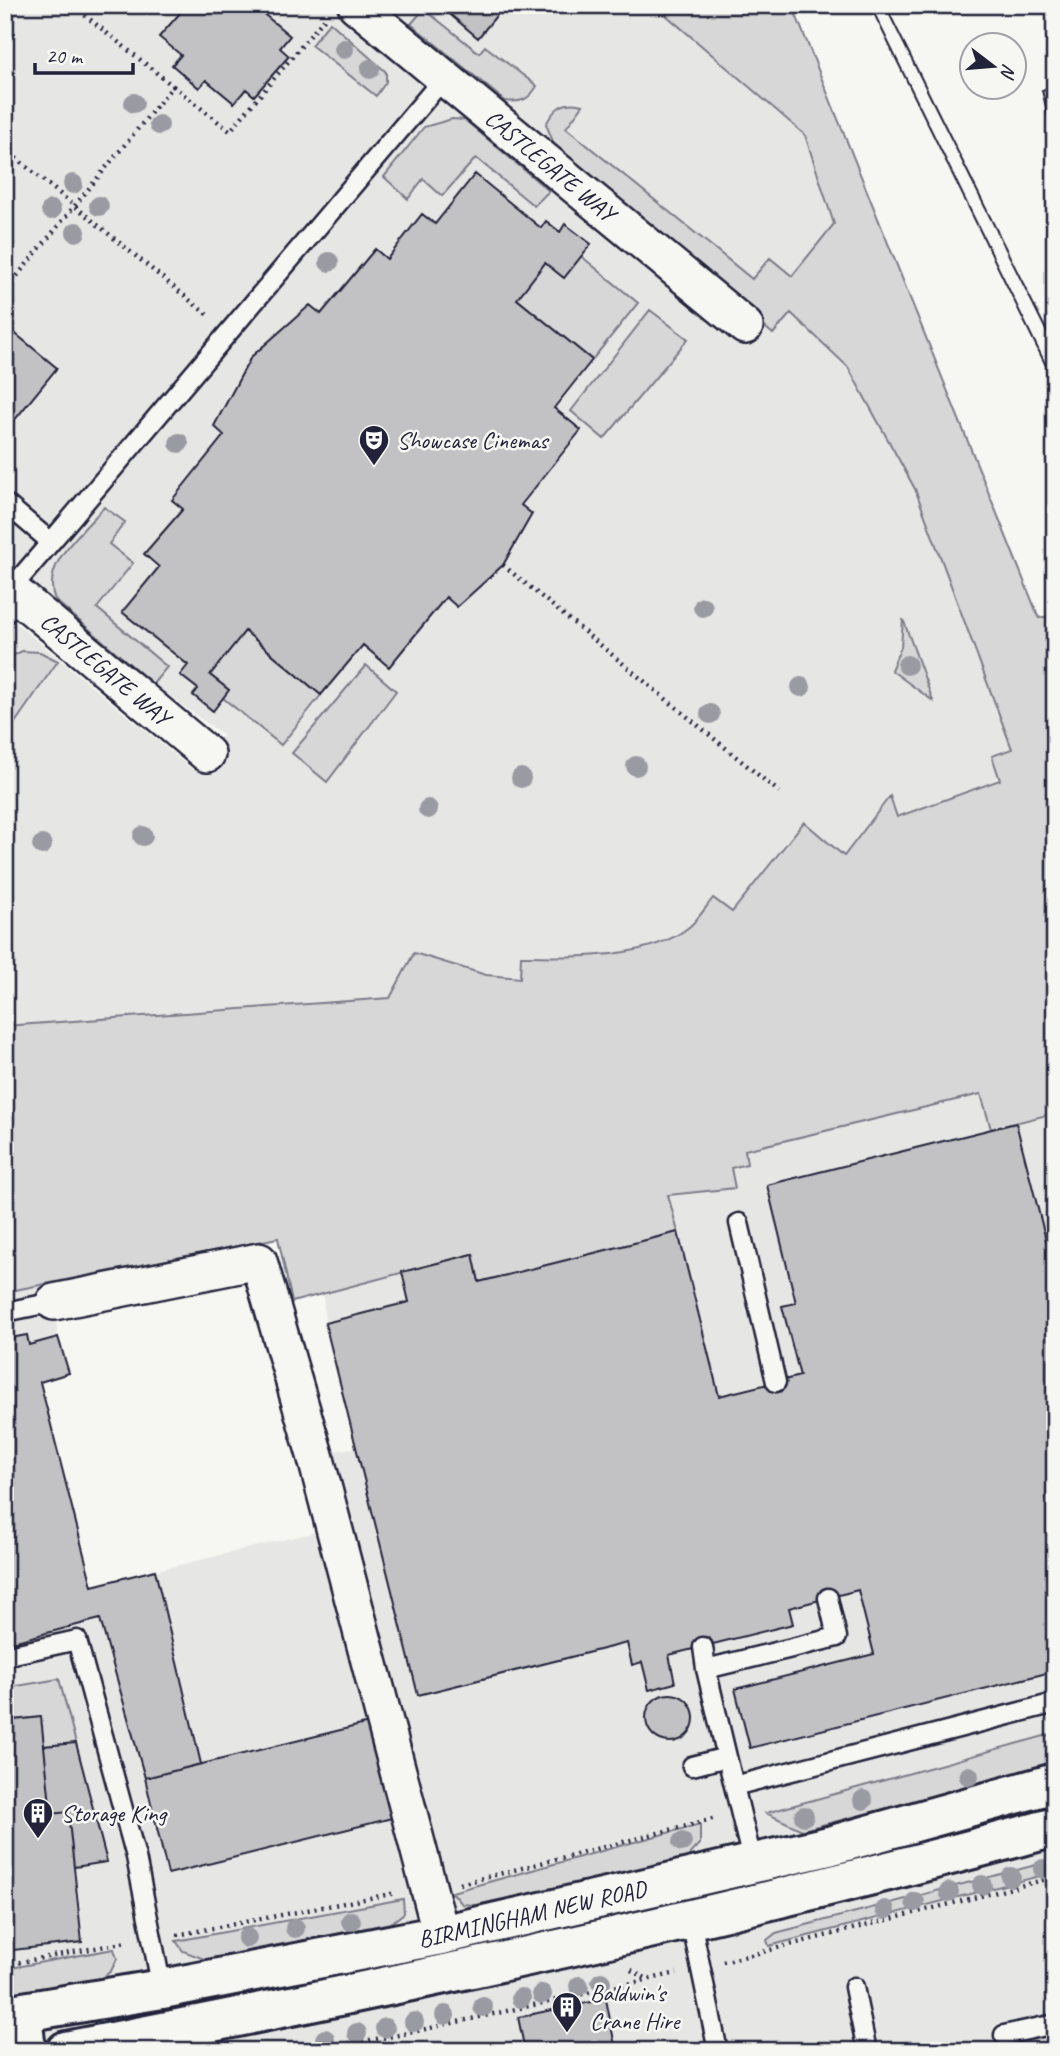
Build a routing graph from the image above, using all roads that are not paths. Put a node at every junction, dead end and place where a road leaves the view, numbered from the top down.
1 (343, 8) edge
2 (443, 79) junction
3 (745, 326) dead end
4 (5, 503) edge
5 (51, 542) junction
6 (10, 596) edge
7 (207, 754) dead end
8 (738, 1223) dead end
9 (54, 1302) joint
10 (5, 1312) edge
11 (776, 1382) dead end
12 (828, 1598) dead end
13 (703, 1647) dead end
14 (5, 1656) edge
15 (706, 1669) junction
16 (1055, 1703) edge
17 (727, 1757) junction
18 (692, 1766) dead end
19 (1055, 1783) edge
20 (734, 1786) junction
21 (1055, 1827) edge
22 (752, 1864) junction
23 (691, 1922) junction
24 (441, 1936) junction
25 (449, 1974) junction
26 (854, 1987) dead end
27 (162, 1989) junction
28 (14, 2014) edge
29 (1055, 2024) edge
30 (1004, 2035) dead end
31 (26, 2051) edge
32 (66, 2051) edge
33 (718, 2051) edge
34 (867, 2051) edge

1 - 2 street, CASTLEGATE WAY
2 - 3 street, CASTLEGATE WAY
2 - 5 lane
4 - 5 lane
5 - 6 lane
6 - 7 street, CASTLEGATE WAY
8 - 11 lane
9 - 10 lane
9 - 24 street
12 - 15 lane
13 - 15 lane
14 - 27 lane
15 - 17 lane
16 - 20 lane
17 - 18 lane
17 - 20 lane
19 - 22 highway, BIRMINGHAM NEW ROAD
20 - 22 lane
21 - 23 highway, BIRMINGHAM NEW ROAD
22 - 24 highway, BIRMINGHAM NEW ROAD
23 - 25 highway, BIRMINGHAM NEW ROAD
23 - 33 lane
24 - 25 highway
24 - 27 highway, BIRMINGHAM NEW ROAD
25 - 32 highway, BIRMINGHAM NEW ROAD
26 - 34 lane
27 - 28 highway, BIRMINGHAM NEW ROAD
28 - 31 highway
29 - 30 lane

